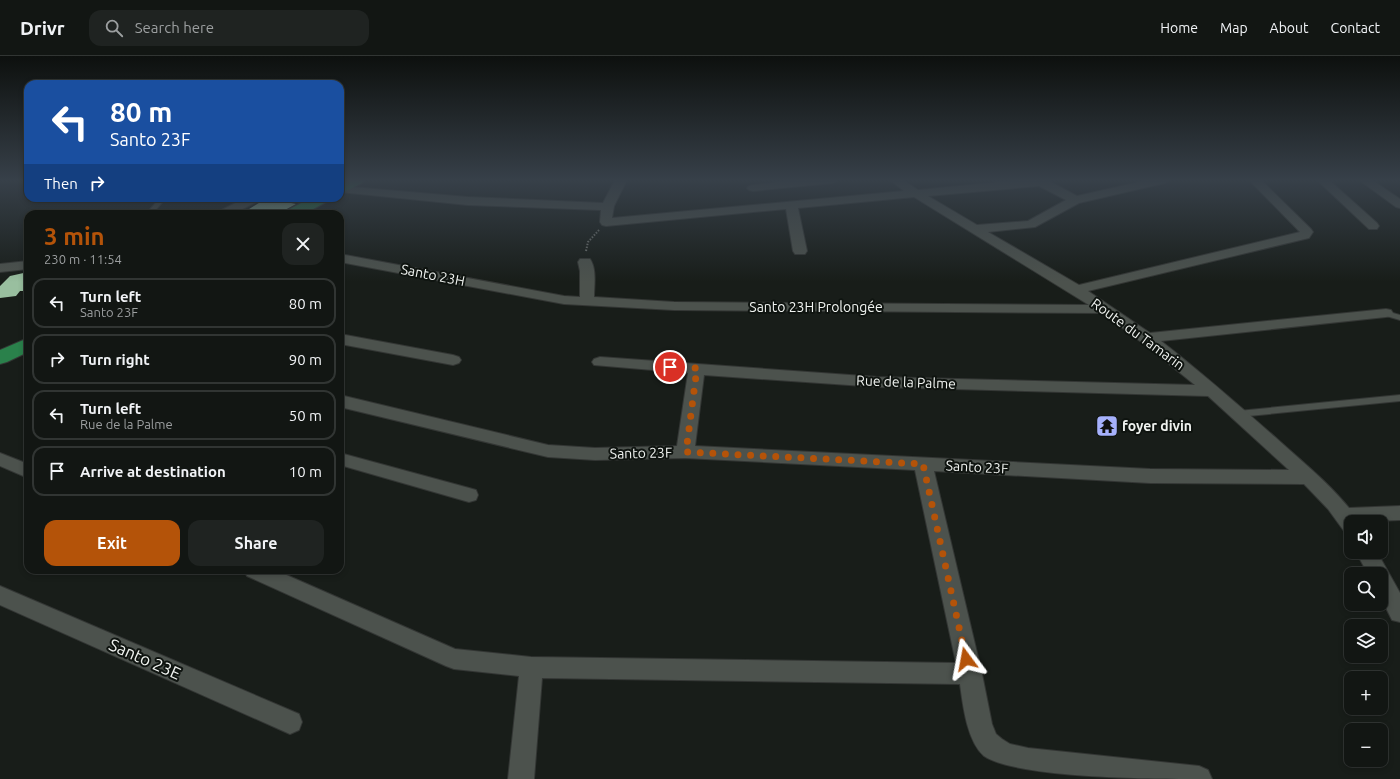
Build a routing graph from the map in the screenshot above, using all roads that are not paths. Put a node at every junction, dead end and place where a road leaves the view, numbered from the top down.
1 (606, 214) edge
2 (691, 214) edge
3 (793, 214) edge
4 (949, 214) edge
5 (1050, 214) edge
6 (1288, 214) edge
7 (1359, 214) edge
8 (1372, 226) dead end
9 (974, 229) junction
10 (800, 251) dead end
11 (586, 257) road end
12 (344, 259) edge
13 (24, 266) edge
14 (0, 268) edge
15 (1076, 290) junction
16 (526, 293) joint
17 (587, 301) junction
18 (1106, 309) junction
19 (1386, 313) joint
20 (1400, 318) edge
21 (1148, 338) junction
22 (344, 340) edge
23 (24, 346) edge
24 (0, 358) edge
25 (453, 360) dead end
26 (600, 362) dead end
27 (697, 368) junction
28 (1212, 391) junction
29 (1400, 398) edge
30 (344, 402) edge
31 (1238, 414) junction
32 (686, 452) junction
33 (0, 459) edge
34 (344, 461) edge
35 (923, 464) junction
36 (24, 469) edge
37 (1307, 477) junction
38 (469, 496) dead end
39 (1400, 513) edge
40 (1387, 515) edge
41 (1344, 517) edge
42 (263, 574) edge
43 (1388, 591) edge
44 (0, 595) edge
45 (1400, 613) edge
46 (531, 667) junction
47 (970, 674) junction
48 (290, 722) dead end
49 (521, 779) edge
50 (1199, 779) edge

1 - 2 street
3 - 10 street
4 - 9 street, Route du Tamarin
5 - 9 street
6 - 15 street
7 - 8 street
9 - 15 street, Route du Tamarin
11 - 17 street
12 - 16 street, Santo 23H
13 - 14 street
15 - 18 street, Route du Tamarin
16 - 17 street, Santo 23H Prolongée
17 - 18 street, Santo 23H Prolongée
18 - 21 street, Route du Tamarin
19 - 20 lane
19 - 21 street
21 - 28 street, Route du Tamarin
22 - 25 street
23 - 24 main road
26 - 27 street, Rue de la Palme
27 - 28 street, Rue de la Palme
27 - 32 street
28 - 31 street, Route du Tamarin
29 - 31 lane
30 - 32 street, Santo 23F
31 - 37 street, Route du Tamarin
32 - 35 street, Santo 23F
33 - 36 street
34 - 38 street
35 - 37 street, Santo 23F
35 - 47 street
37 - 41 street, Route du Tamarin
39 - 40 street
42 - 46 street
43 - 45 street
44 - 48 street, Santo 23E
46 - 47 street
46 - 49 street
47 - 50 street

